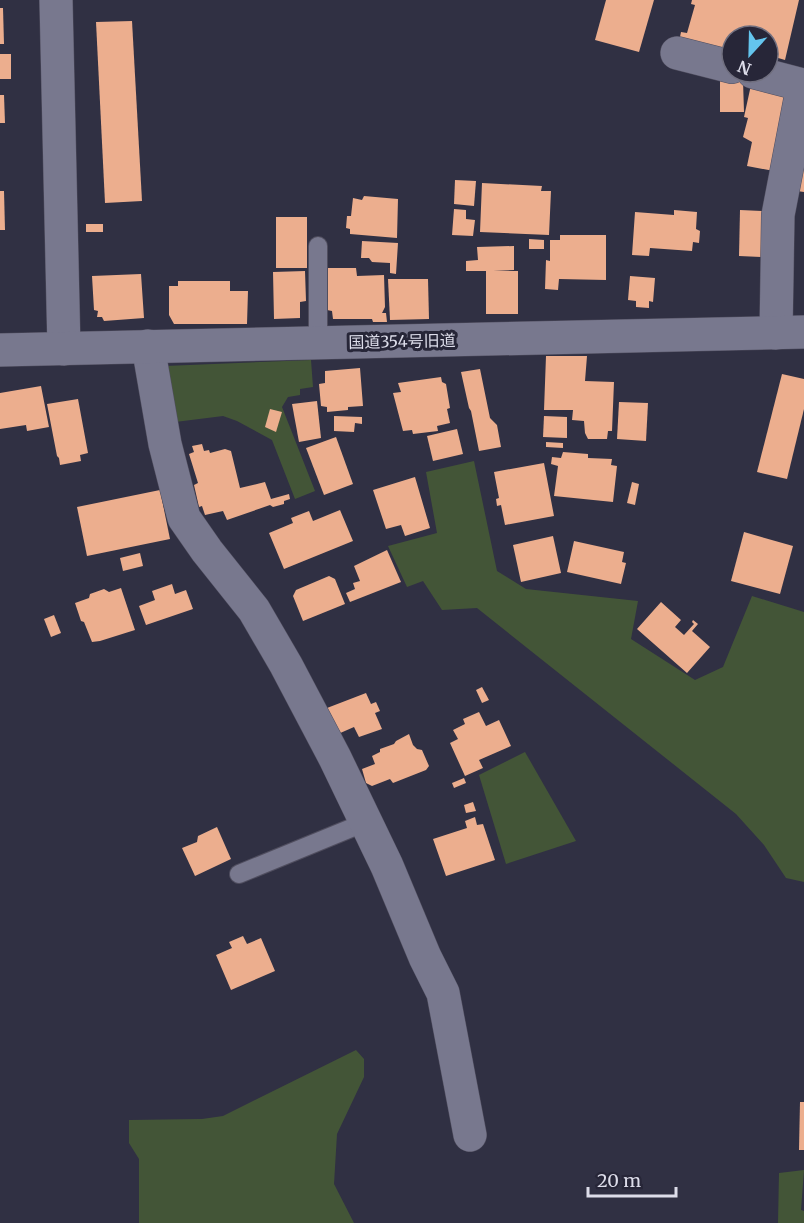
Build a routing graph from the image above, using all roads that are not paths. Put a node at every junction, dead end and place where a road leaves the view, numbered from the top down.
1 (56, 0) edge
2 (677, 53) dead end
3 (720, 64) edge
4 (780, 79) edge
5 (318, 246) dead end
6 (790, 332) edge
7 (318, 343) junction
8 (148, 346) junction
9 (64, 349) junction
10 (0, 350) edge
11 (366, 822) junction
12 (239, 874) dead end
13 (470, 1135) dead end

1 - 9 street
2 - 3 street
4 - 6 street
5 - 7 lane
6 - 7 street, 国道354号旧道
7 - 8 street, 国道354号旧道
8 - 9 street, 国道354号旧道
8 - 11 street
9 - 10 street, 国道354号旧道
11 - 12 lane
11 - 13 street

